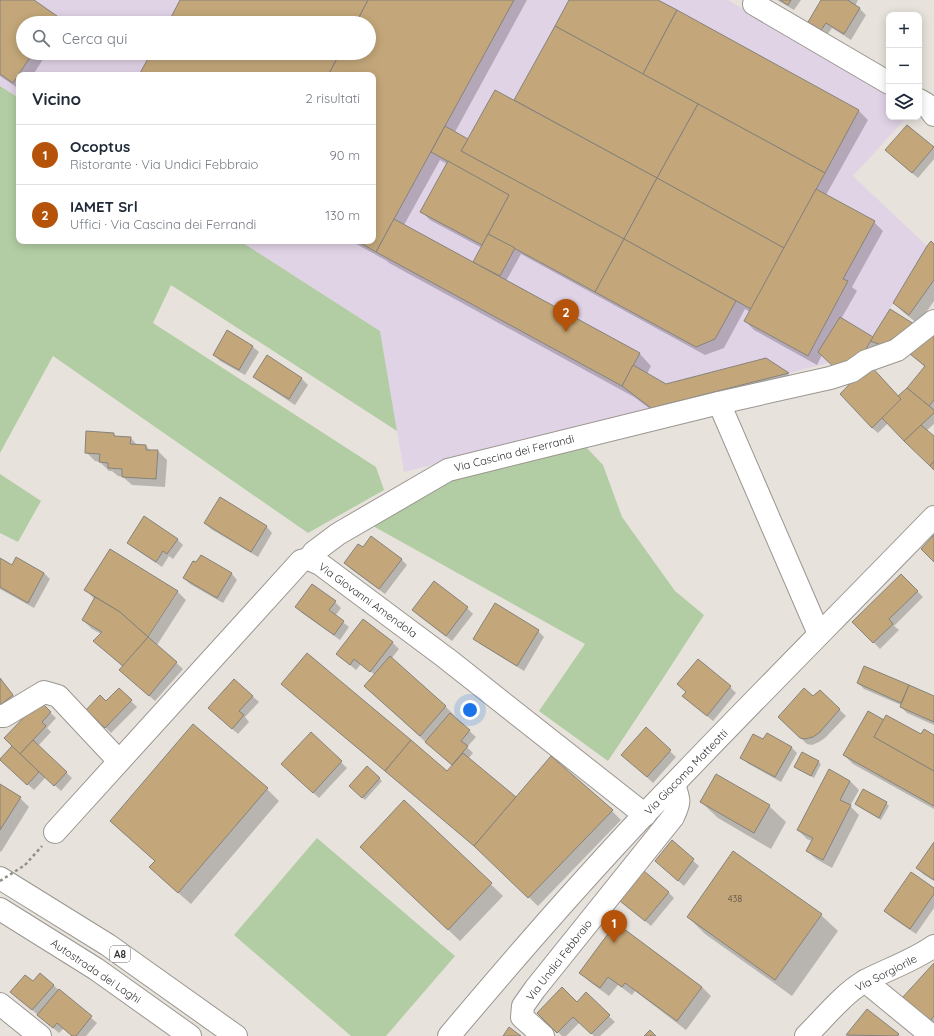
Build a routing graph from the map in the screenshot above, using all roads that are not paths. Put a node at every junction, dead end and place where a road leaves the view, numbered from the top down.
1 (754, 4) dead end
2 (886, 81) edge
3 (922, 102) edge
4 (934, 115) edge
5 (934, 321) edge
6 (719, 403) junction
7 (934, 517) edge
8 (309, 559) junction
9 (819, 634) junction
10 (0, 716) edge
11 (119, 761) junction
12 (674, 785) junction
13 (645, 815) junction
14 (55, 832) dead end
15 (0, 879) edge
16 (0, 909) edge
17 (934, 946) edge
18 (865, 981) junction
19 (0, 1004) edge
20 (40, 1036) edge
21 (190, 1036) edge
22 (236, 1036) edge
23 (448, 1036) edge
24 (543, 1036) edge
25 (806, 1036) edge
26 (932, 1036) edge

1 - 2 main road
3 - 4 main road
5 - 6 main road, Via Cascina dei Ferrandi
6 - 8 main road, Via Cascina dei Ferrandi
6 - 9 main road
7 - 9 main road, Via Giacomo Matteotti
8 - 11 main road, Via Giovanni Amendola
8 - 13 main road, Via Giovanni Amendola
9 - 12 main road, Via Giacomo Matteotti
10 - 11 main road
11 - 14 main road, Via Giovanni Amendola
12 - 13 main road, Via Giacomo Matteotti
12 - 24 main road, Via Undici Febbraio
13 - 23 main road, Via Giacomo Matteotti
15 - 22 main road, A8
16 - 21 main road, Autostrada dei Laghi / A8
17 - 18 main road, Via Sorgiorile
18 - 25 main road, Via Sorgiorile
18 - 26 main road
19 - 20 main road

